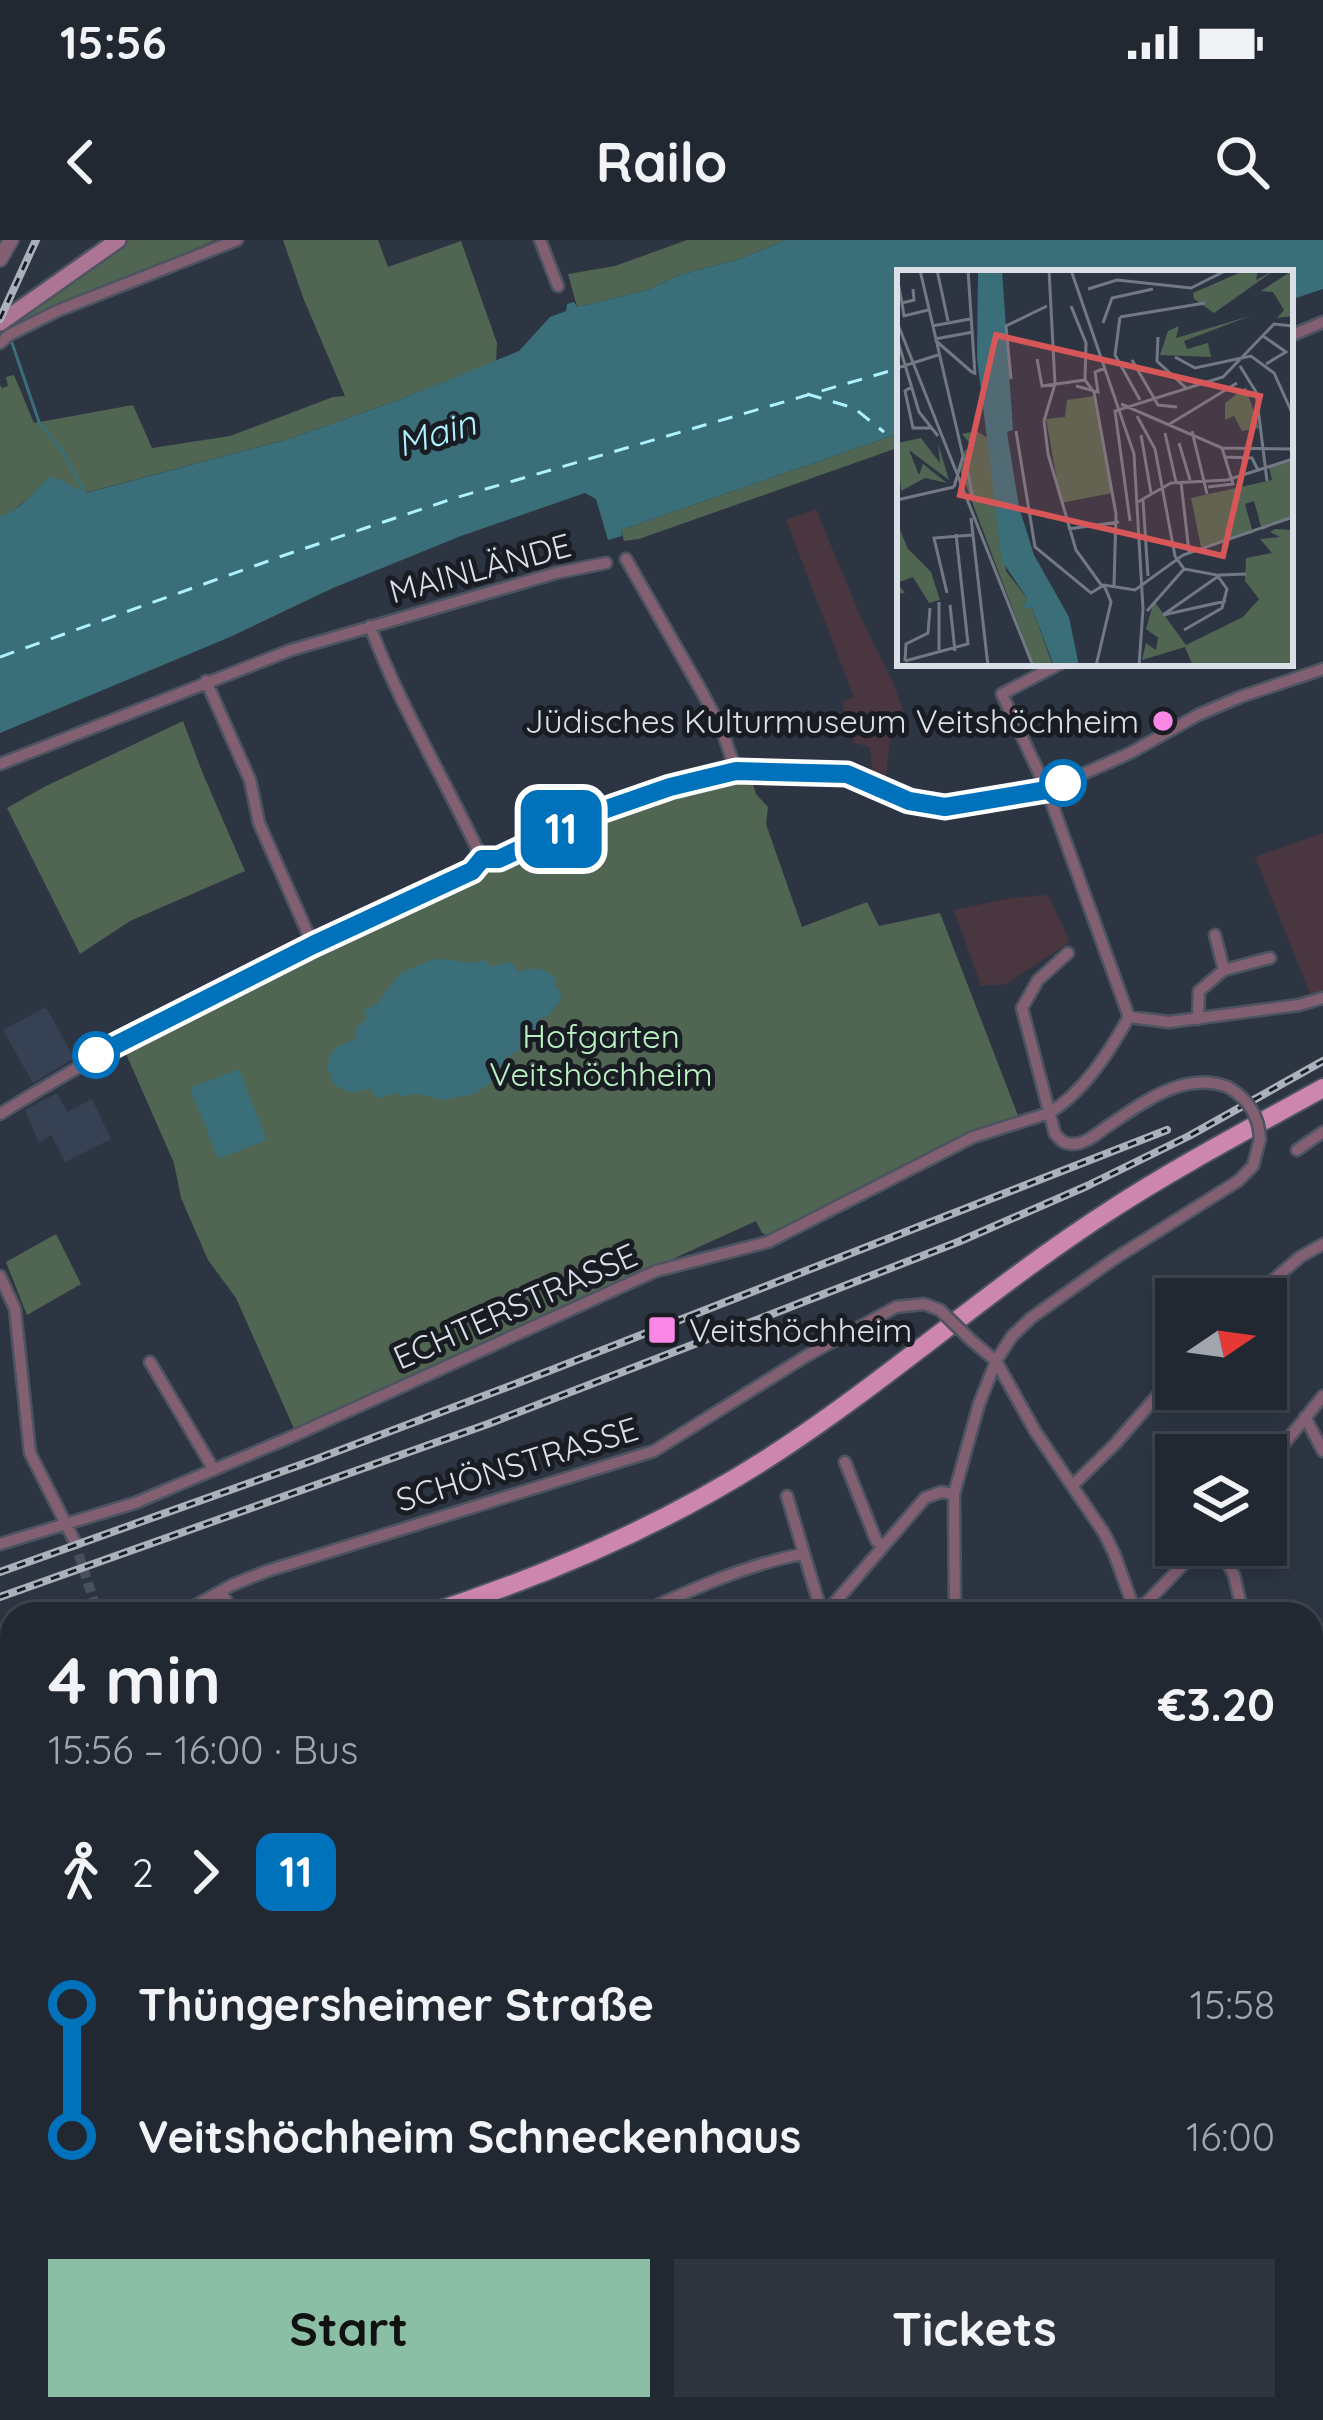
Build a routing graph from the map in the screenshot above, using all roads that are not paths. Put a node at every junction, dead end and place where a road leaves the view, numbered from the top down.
1 (11, 240) edge
2 (118, 240) edge
3 (237, 240) edge
4 (540, 240) edge
5 (0, 260) edge
6 (558, 286) dead end
7 (1323, 322) edge
8 (0, 323) edge
9 (1293, 335) edge
10 (0, 343) edge
11 (626, 559) dead end
12 (606, 563) dead end
13 (370, 626) junction
14 (1055, 666) edge
15 (1323, 669) edge
16 (206, 681) junction
17 (0, 764) edge
18 (736, 771) junction
19 (1047, 790) junction
20 (482, 859) junction
21 (1215, 934) dead end
22 (313, 945) junction
23 (1068, 953) dead end
24 (1270, 958) dead end
25 (1224, 970) junction
26 (1323, 998) edge
27 (1129, 1017) junction
28 (1198, 1019) junction
29 (1323, 1088) edge
30 (1049, 1113) junction
31 (0, 1114) edge
32 (1323, 1132) edge
33 (1297, 1150) dead end
34 (1323, 1244) edge
35 (0, 1276) edge
36 (1276, 1278) edge
37 (15, 1309) junction
38 (0, 1317) edge
39 (996, 1361) junction
40 (150, 1362) dead end
41 (1323, 1396) edge
42 (1155, 1398) edge
43 (1305, 1417) junction
44 (1287, 1440) edge
45 (1323, 1451) edge
46 (845, 1462) dead end
47 (214, 1470) junction
48 (1072, 1485) junction
49 (954, 1494) junction
50 (787, 1496) dead end
51 (67, 1524) junction
52 (74, 1540) tunnel mouth
53 (0, 1544) edge
54 (883, 1547) junction
55 (802, 1554) junction
56 (1182, 1566) edge
57 (1229, 1566) edge
58 (220, 1592) junction
59 (202, 1602) edge
60 (227, 1602) edge
61 (462, 1602) edge
62 (665, 1602) edge
63 (820, 1602) edge
64 (835, 1602) edge
65 (955, 1602) edge
66 (1132, 1602) edge
67 (1147, 1602) edge
68 (1240, 1602) edge

1 - 5 street
2 - 8 main road
3 - 10 street
4 - 6 street
7 - 9 street
11 - 18 street
12 - 13 street, MAINLÄNDE
13 - 16 street, MAINLÄNDE
13 - 20 street
14 - 19 street
15 - 19 street
16 - 17 street, MAINLÄNDE
16 - 22 street
18 - 19 street
18 - 20 street
19 - 27 street
20 - 22 street
21 - 25 street
22 - 31 street
23 - 30 street
24 - 25 street
25 - 28 street
26 - 28 street
27 - 28 street
27 - 30 street
29 - 61 main road
30 - 39 street, bridge
30 - 47 street, ECHTERSTRASSE
32 - 33 street
34 - 36 street
35 - 37 street
37 - 38 street
37 - 51 street
39 - 48 street
39 - 49 street
39 - 58 street, SCHÖNSTRASSE, bridge
40 - 47 street
41 - 43 street
42 - 48 street
43 - 44 street
43 - 45 street
46 - 54 street
47 - 51 street, ECHTERSTRASSE
48 - 66 street
49 - 54 street
49 - 65 street
50 - 55 street
51 - 52 street
51 - 53 street, ECHTERSTRASSE
54 - 64 street
55 - 62 street
55 - 63 street
56 - 67 street
57 - 68 street
58 - 59 street, SCHÖNSTRASSE
58 - 60 street

